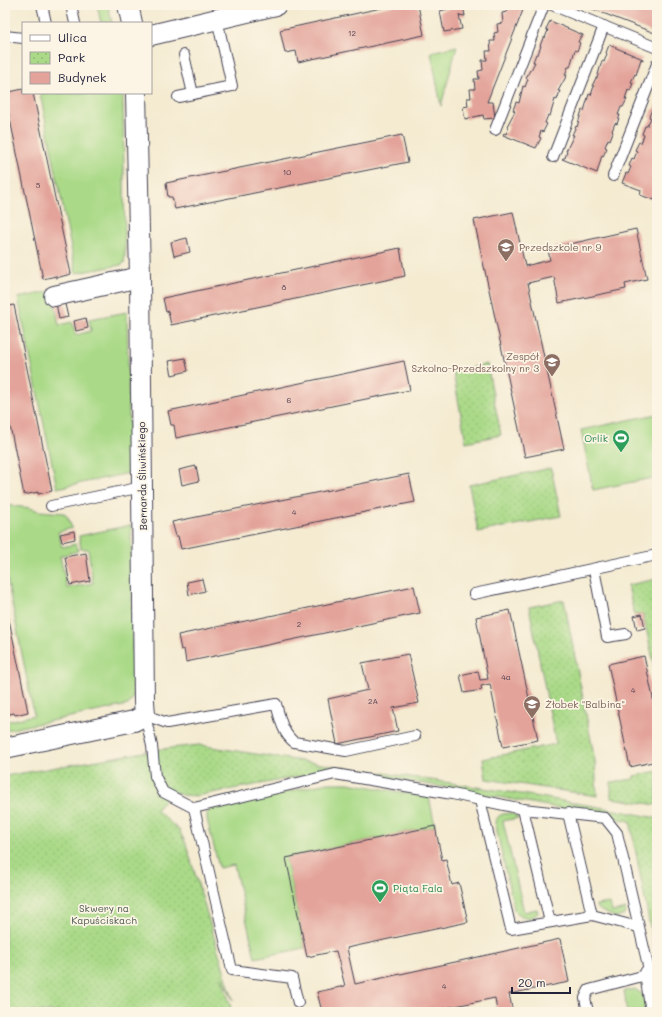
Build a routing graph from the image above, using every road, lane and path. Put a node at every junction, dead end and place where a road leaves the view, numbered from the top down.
1 (42, 5) edge
2 (71, 5) edge
3 (128, 5) edge
4 (544, 5) edge
5 (552, 5) edge
6 (265, 6) edge
7 (217, 19) junction
8 (46, 22) edge
9 (75, 22) edge
10 (132, 22) edge
11 (604, 26) junction
12 (152, 35) edge
13 (5, 36) edge
14 (22, 38) edge
15 (657, 48) edge
16 (184, 55) dead end
17 (657, 64) edge
18 (136, 94) edge
19 (192, 94) junction
20 (178, 97) dead end
21 (495, 130) dead end
22 (553, 157) dead end
23 (613, 176) dead end
24 (140, 277) junction
25 (54, 296) dead end
26 (142, 487) junction
27 (51, 506) dead end
28 (657, 555) edge
29 (594, 569) junction
30 (474, 594) dead end
31 (626, 634) dead end
32 (145, 715) junction
33 (415, 736) dead end
34 (5, 748) edge
35 (480, 800) junction
36 (194, 808) junction
37 (523, 808) junction
38 (568, 814) junction
39 (592, 915) junction
40 (550, 922) junction
41 (638, 927) junction
42 (650, 974) junction
43 (298, 1003) dead end
44 (588, 1012) edge
45 (656, 1012) edge

1 - 8 lane
2 - 9 lane
3 - 10 street
4 - 21 lane
5 - 11 lane
6 - 7 street
7 - 12 street
7 - 19 lane
11 - 15 lane
11 - 22 lane
13 - 14 lane
16 - 19 lane
17 - 23 lane
18 - 24 street, Bernarda Śliwińskiego
19 - 20 lane
24 - 25 street
24 - 26 street, Bernarda Śliwińskiego
26 - 27 lane
26 - 32 street, Bernarda Śliwińskiego
28 - 29 lane
29 - 30 lane
29 - 31 lane
32 - 33 lane
32 - 34 street
32 - 36 lane
35 - 36 lane
35 - 37 lane
35 - 40 lane
36 - 43 lane
37 - 38 lane
37 - 40 lane
38 - 39 lane
38 - 41 lane
39 - 40 lane
39 - 41 lane
41 - 42 lane
42 - 44 lane
42 - 45 street

